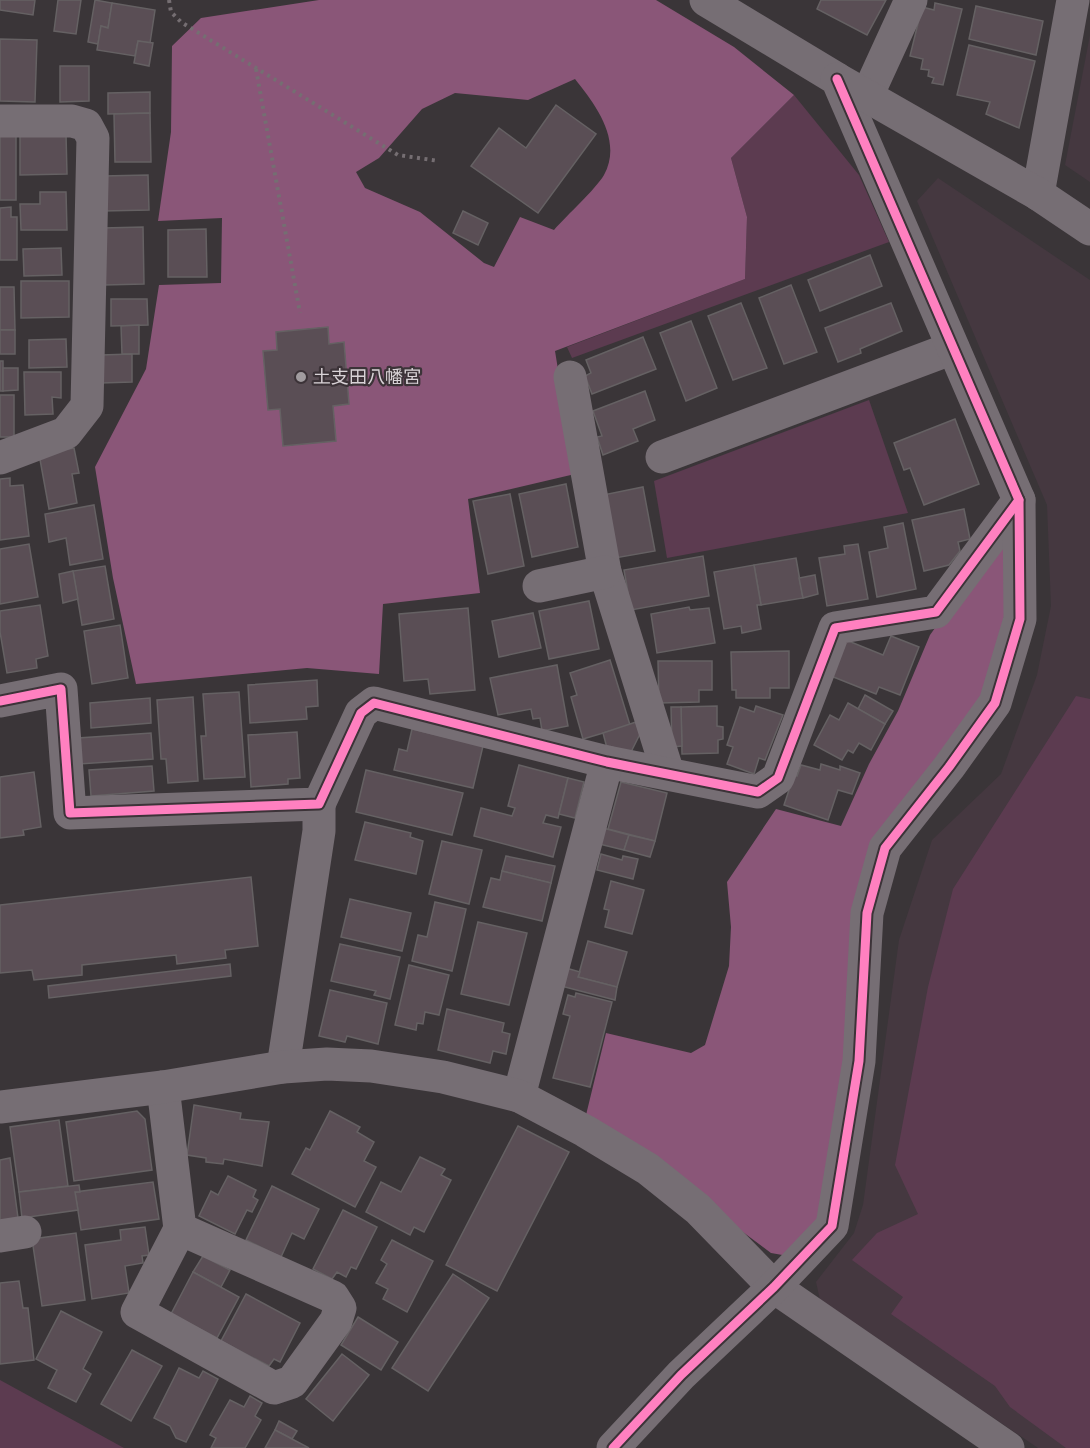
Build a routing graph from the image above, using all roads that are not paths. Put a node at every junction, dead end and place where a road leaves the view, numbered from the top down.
1 (706, 0) edge
2 (911, 0) edge
3 (1073, 0) edge
4 (837, 80) junction
5 (867, 96) junction
6 (0, 121) edge
7 (1038, 194) junction
8 (1090, 229) edge
9 (953, 348) junction
10 (570, 377) dead end
11 (662, 457) dead end
12 (0, 458) edge
13 (1019, 500) junction
14 (605, 572) junction
15 (540, 586) dead end
16 (0, 701) edge
17 (607, 762) junction
18 (668, 773) junction
19 (320, 804) junction
20 (283, 1067) junction
21 (163, 1087) junction
22 (519, 1096) junction
23 (0, 1107) edge
24 (180, 1229) junction
25 (774, 1287) junction
26 (613, 1448) edge
27 (1008, 1448) edge

1 - 4 street
2 - 5 street
3 - 7 street
4 - 5 street
4 - 9 street
5 - 7 street
6 - 12 street
7 - 8 street
9 - 11 street
9 - 13 street
10 - 14 street
13 - 18 street
13 - 25 street
14 - 15 street
14 - 18 street
16 - 19 street
17 - 18 street
17 - 19 street
17 - 22 street
19 - 20 street
20 - 21 street
20 - 22 street
21 - 23 street
21 - 24 street
22 - 25 street
24 - 24 street
25 - 26 street
25 - 27 street

